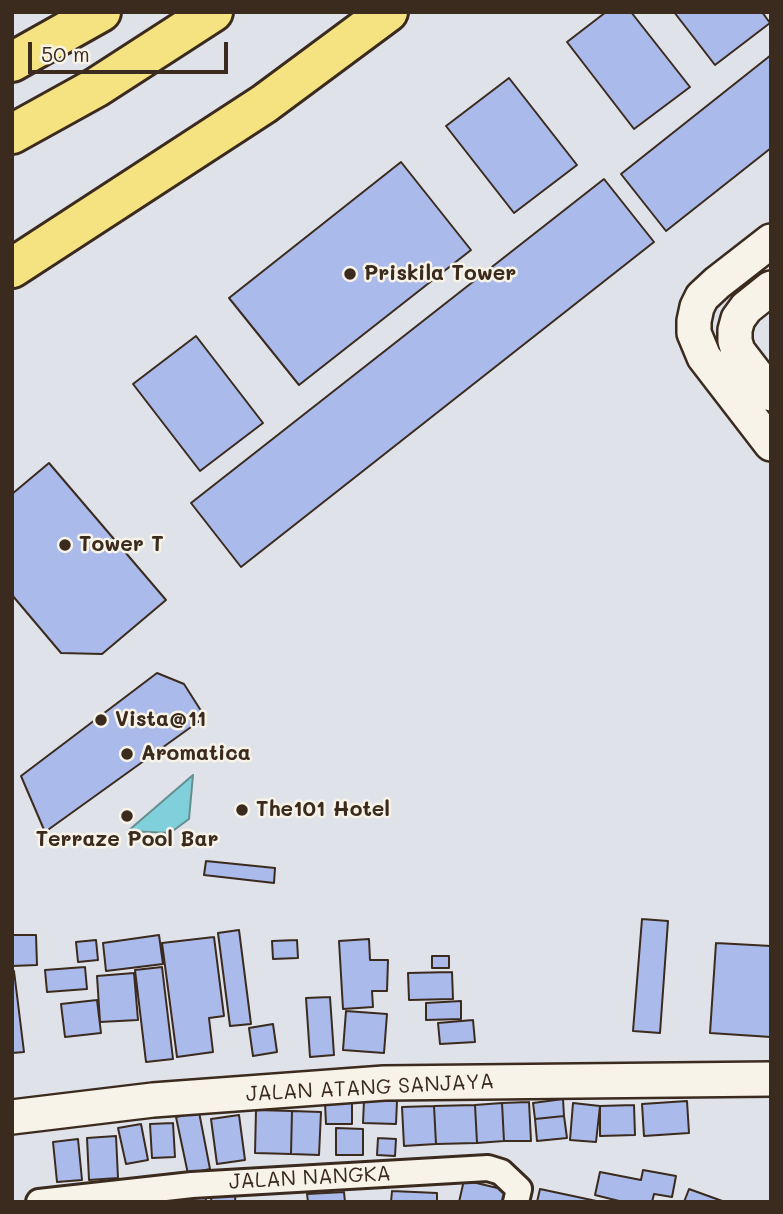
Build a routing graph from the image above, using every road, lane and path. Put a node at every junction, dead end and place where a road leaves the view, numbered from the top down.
1 (101, 12) edge
2 (213, 12) edge
3 (388, 12) edge
4 (12, 62) edge
5 (12, 134) edge
6 (771, 242) edge
7 (12, 268) edge
8 (771, 288) edge
9 (771, 394) edge
10 (771, 444) edge
11 (771, 1079) edge
12 (12, 1117) edge
13 (40, 1202) edge
14 (516, 1202) edge

1 - 4 highway
2 - 5 highway
3 - 7 highway
6 - 10 main road
8 - 9 main road
11 - 12 main road, JALAN ATANG SANJAYA
13 - 14 street, JALAN NANGKA

